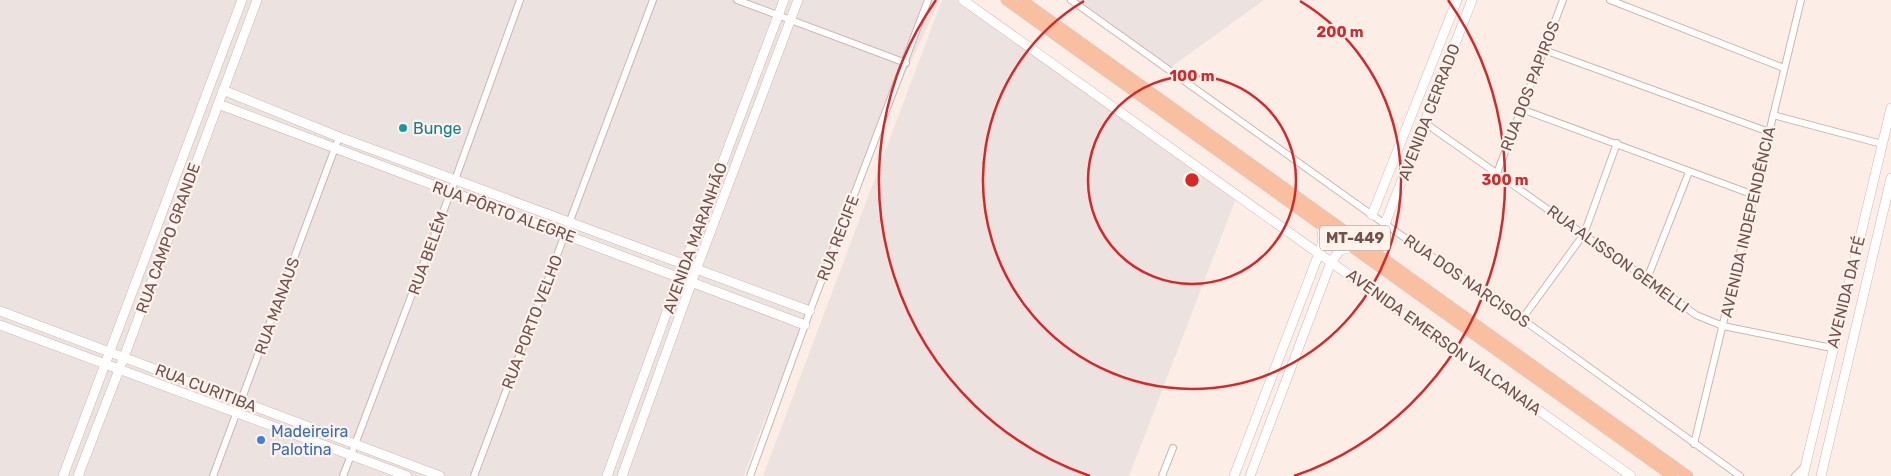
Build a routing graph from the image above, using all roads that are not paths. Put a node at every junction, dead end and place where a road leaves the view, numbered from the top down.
1 (242, 0) edge
2 (257, 0) edge
3 (520, 0) edge
4 (653, 0) edge
5 (737, 0) edge
6 (784, 0) edge
7 (798, 0) edge
8 (928, 0) edge
9 (963, 0) edge
10 (1006, 0) edge
11 (1022, 0) edge
12 (1070, 0) edge
13 (1457, 0) edge
14 (1472, 0) edge
15 (1563, 0) edge
16 (1610, 0) edge
17 (1800, 0) edge
18 (778, 15) junction
19 (791, 20) junction
20 (1544, 50) junction
21 (906, 63) junction
22 (1784, 68) junction
23 (209, 85) junction
24 (223, 90) junction
25 (204, 97) junction
26 (218, 104) junction
27 (1891, 108) edge
28 (1521, 109) junction
29 (272, 110) junction
30 (1773, 115) junction
31 (302, 122) junction
32 (1425, 123) junction
33 (267, 124) junction
34 (1769, 132) junction
35 (296, 135) junction
36 (339, 137) junction
37 (1617, 143) junction
38 (1882, 144) junction
39 (335, 149) junction
40 (387, 154) junction
41 (383, 167) junction
42 (1689, 172) junction
43 (1497, 173) junction
44 (1891, 178) edge
45 (455, 179) junction
46 (450, 191) junction
47 (1754, 195) junction
48 (501, 196) junction
49 (496, 208) junction
50 (1372, 215) junction
51 (570, 221) junction
52 (1321, 224) junction
53 (1385, 224) junction
54 (566, 234) junction
55 (1584, 234) junction
56 (1353, 247) junction
57 (1319, 253) junction
58 (1331, 262) junction
59 (684, 265) junction
60 (696, 270) junction
61 (680, 277) junction
62 (1648, 279) junction
63 (692, 282) junction
64 (0, 311) edge
65 (810, 311) junction
66 (1522, 320) junction
67 (0, 325) edge
68 (805, 325) junction
69 (1723, 326) junction
70 (1832, 348) junction
71 (109, 352) junction
72 (124, 357) junction
73 (104, 364) junction
74 (154, 368) junction
75 (119, 369) junction
76 (149, 380) junction
77 (242, 402) junction
78 (237, 413) junction
79 (356, 444) junction
80 (1694, 444) junction
81 (1173, 448) dead end
82 (352, 455) junction
83 (1805, 466) junction
84 (63, 476) edge
85 (78, 476) edge
86 (213, 476) edge
87 (344, 476) edge
88 (408, 476) edge
89 (440, 476) edge
90 (474, 476) edge
91 (607, 476) edge
92 (622, 476) edge
93 (750, 476) edge
94 (1162, 476) edge
95 (1234, 476) edge
96 (1250, 476) edge
97 (1631, 476) edge
98 (1672, 476) edge
99 (1688, 476) edge
100 (1740, 476) edge
101 (1795, 476) edge
102 (1803, 476) edge
103 (1821, 476) edge

1 - 23 street, RUA CAMPO GRANDE
2 - 24 street, RUA CAMPO GRANDE
3 - 45 street, RUA BELÉM
4 - 51 street, RUA PORTO VELHO
5 - 18 street
6 - 18 street, AVENIDA MARANHÃO
7 - 19 street, AVENIDA MARANHÃO
8 - 21 street, RUA RECIFE
9 - 57 street, AVENIDA EMERSON VALCANAIA
10 - 52 main road, MT-449
11 - 99 main road, MT-449
12 - 50 street, RUA DOS NARCISOS
13 - 50 street, AVENIDA CERRADO
14 - 32 street, AVENIDA CERRADO
15 - 20 street, RUA DOS PAPIROS
16 - 22 street
17 - 22 street, AVENIDA INDEPENDÊNCIA
18 - 19 street
18 - 59 street, AVENIDA MARANHÃO
19 - 21 street
19 - 60 street, AVENIDA MARANHÃO
20 - 28 street, RUA DOS PAPIROS
20 - 34 street
21 - 65 street, RUA RECIFE
22 - 30 street, AVENIDA INDEPENDÊNCIA
23 - 24 street, RUA PÔRTO ALEGRE
23 - 25 street, RUA CAMPO GRANDE
24 - 26 street, RUA CAMPO GRANDE
24 - 29 street, RUA PÔRTO ALEGRE
25 - 26 street, RUA PÔRTO ALEGRE
25 - 71 street, RUA CAMPO GRANDE
26 - 33 street, RUA PÔRTO ALEGRE
26 - 72 street, RUA CAMPO GRANDE
27 - 38 street, AVENIDA DA FÉ
28 - 37 street
28 - 43 street, RUA DOS PAPIROS
29 - 31 street, RUA PÔRTO ALEGRE
29 - 33 street
30 - 34 street, AVENIDA INDEPENDÊNCIA
30 - 38 street
31 - 35 street
31 - 36 street, RUA PÔRTO ALEGRE
32 - 43 street, RUA ALISSON GEMELLI
32 - 53 street, AVENIDA CERRADO
33 - 35 street, RUA PÔRTO ALEGRE
34 - 47 street, AVENIDA INDEPENDÊNCIA
35 - 39 street, RUA PÔRTO ALEGRE
36 - 39 street, RUA MANAUS
36 - 40 street, RUA PÔRTO ALEGRE
37 - 42 street
37 - 55 street
38 - 70 street, AVENIDA DA FÉ
39 - 41 street, RUA PÔRTO ALEGRE
39 - 77 street, RUA MANAUS
40 - 41 street
40 - 45 street, RUA PÔRTO ALEGRE
41 - 46 street, RUA PÔRTO ALEGRE
42 - 47 street
42 - 62 street
43 - 55 street, RUA ALISSON GEMELLI
44 - 103 street, AVENIDA DA FÉ
45 - 46 street, RUA BELÉM
45 - 48 street, RUA PÔRTO ALEGRE
46 - 49 street, RUA PÔRTO ALEGRE
46 - 79 street, RUA BELÉM
47 - 69 street, AVENIDA INDEPENDÊNCIA
48 - 49 street
48 - 51 street, RUA PÔRTO ALEGRE
49 - 54 street, RUA PÔRTO ALEGRE
50 - 53 street, RUA DOS NARCISOS
51 - 54 street, RUA PORTO VELHO
51 - 59 street, RUA PÔRTO ALEGRE
52 - 56 main road, MT-449
52 - 57 street
53 - 66 street, RUA DOS NARCISOS
54 - 61 street, RUA PÔRTO ALEGRE
54 - 90 street, RUA PORTO VELHO
55 - 62 street, RUA ALISSON GEMELLI
55 - 66 street
56 - 58 street
56 - 98 main road, MT-449
57 - 58 street, AVENIDA EMERSON VALCANAIA
57 - 95 street
58 - 96 street
58 - 97 street, AVENIDA EMERSON VALCANAIA
59 - 60 street, RUA PÔRTO ALEGRE
59 - 61 street, AVENIDA MARANHÃO
60 - 63 street, AVENIDA MARANHÃO
60 - 65 street, RUA PÔRTO ALEGRE
61 - 63 street, RUA PÔRTO ALEGRE
61 - 91 street, AVENIDA MARANHÃO
62 - 69 street, RUA ALISSON GEMELLI
63 - 68 street, RUA PÔRTO ALEGRE
63 - 92 street, AVENIDA MARANHÃO
64 - 71 street, RUA CURITIBA
65 - 68 street, RUA RECIFE
66 - 80 street, RUA DOS NARCISOS
67 - 73 street, RUA CURITIBA
68 - 93 street, RUA RECIFE
69 - 70 street, RUA ALISSON GEMELLI
69 - 80 street, AVENIDA INDEPENDÊNCIA
70 - 83 street, AVENIDA DA FÉ
71 - 72 street, RUA CURITIBA
71 - 73 street, RUA CAMPO GRANDE
72 - 74 street, RUA CURITIBA
72 - 75 street, RUA CAMPO GRANDE
73 - 75 street, RUA CURITIBA
73 - 84 street, RUA CAMPO GRANDE
74 - 76 street
74 - 77 street, RUA CURITIBA
75 - 76 street, RUA CURITIBA
75 - 85 street, RUA CAMPO GRANDE
76 - 78 street, RUA CURITIBA
77 - 78 street, RUA MANAUS
77 - 79 street, RUA CURITIBA
78 - 82 street, RUA CURITIBA
78 - 86 street, RUA MANAUS
79 - 82 street, RUA BELÉM
79 - 89 street, RUA CURITIBA
80 - 100 street, RUA DOS NARCISOS
81 - 94 street
82 - 87 street, RUA BELÉM
82 - 88 street, RUA CURITIBA
83 - 101 street
83 - 102 street, AVENIDA DA FÉ

